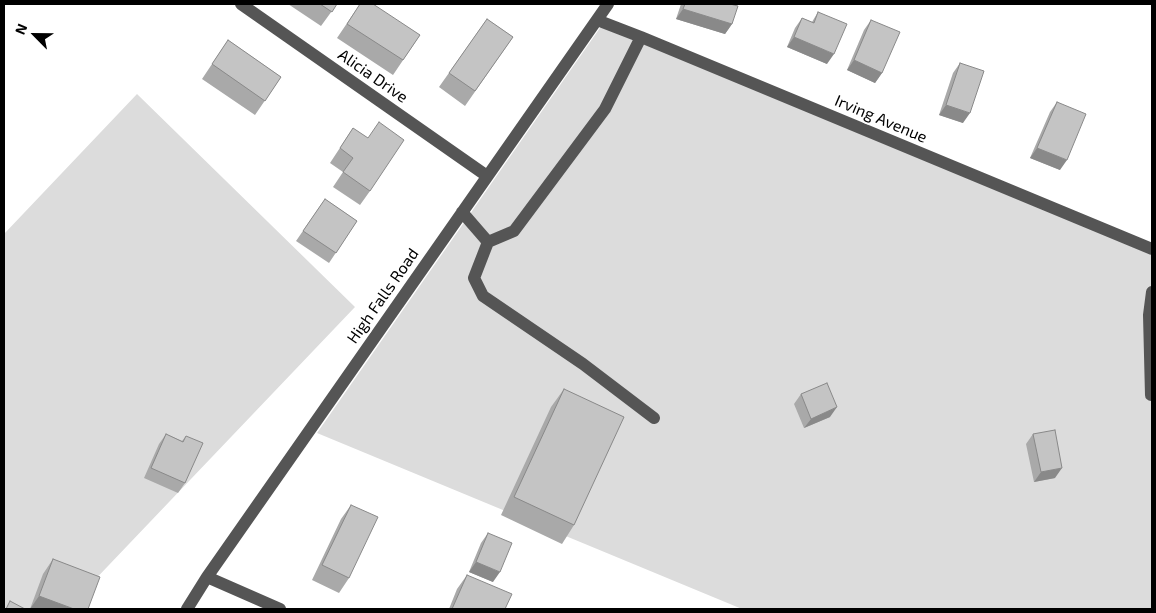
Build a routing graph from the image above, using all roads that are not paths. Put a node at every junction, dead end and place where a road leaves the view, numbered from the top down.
1 (241, 4) edge
2 (608, 4) edge
3 (597, 20) junction
4 (641, 37) junction
5 (487, 176) junction
6 (462, 212) junction
7 (488, 242) junction
8 (1152, 249) edge
9 (1152, 299) edge
10 (1152, 395) edge
11 (654, 418) dead end
12 (207, 577) junction
13 (187, 609) edge
14 (280, 609) edge

1 - 5 street, Alicia Drive
2 - 3 street, High Falls Road
3 - 4 street, Irving Avenue
3 - 5 street, High Falls Road
4 - 7 street
4 - 8 street, Irving Avenue
5 - 6 street, High Falls Road
6 - 7 street
6 - 12 street, High Falls Road
7 - 11 street
9 - 10 street
12 - 13 street, High Falls Road
12 - 14 street

